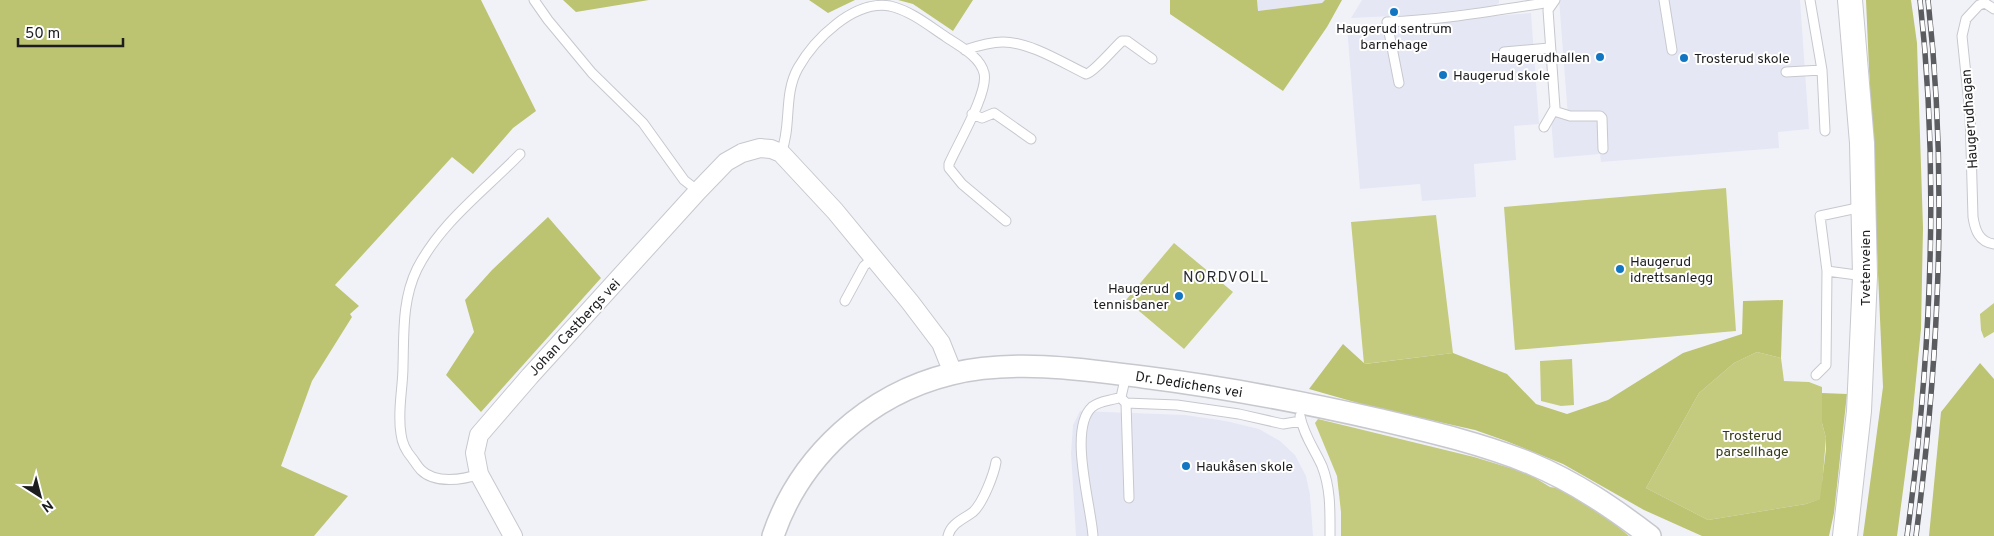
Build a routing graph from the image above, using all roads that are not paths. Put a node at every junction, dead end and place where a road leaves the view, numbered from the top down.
1 (534, 0) edge
2 (1664, 0) edge
3 (1810, 0) edge
4 (1850, 0) edge
5 (1553, 1) edge
6 (1994, 9) edge
7 (1550, 48) junction
8 (965, 50) junction
9 (1672, 50) dead end
10 (1504, 52) dead end
11 (1152, 59) dead end
12 (1822, 70) junction
13 (1786, 72) dead end
14 (1399, 84) dead end
15 (1554, 111) junction
16 (972, 114) junction
17 (1544, 127) dead end
18 (1825, 131) dead end
19 (1031, 139) dead end
20 (1603, 149) dead end
21 (781, 153) junction
22 (520, 154) dead end
23 (698, 191) junction
24 (1864, 206) junction
25 (1006, 221) dead end
26 (1994, 244) edge
27 (873, 258) junction
28 (1828, 271) junction
29 (1865, 276) junction
30 (845, 301) dead end
31 (953, 373) junction
32 (1816, 374) dead end
33 (1124, 384) dead end
34 (1123, 400) junction
35 (1301, 412) junction
36 (996, 462) dead end
37 (479, 474) junction
38 (1129, 498) dead end
39 (1846, 529) edge
40 (513, 536) edge
41 (773, 536) edge
42 (948, 536) edge
43 (1093, 536) edge
44 (1330, 536) edge
45 (1650, 536) edge

1 - 23 lane
2 - 9 lane
3 - 12 lane
4 - 24 main road, Tvetenveien
5 - 7 lane
5 - 14 lane
6 - 26 lane, Haugerudhagan
7 - 10 lane
7 - 15 lane
8 - 11 lane
8 - 16 lane
8 - 21 lane
12 - 13 lane
12 - 18 lane
15 - 17 lane
15 - 20 lane
16 - 19 lane
16 - 25 lane
21 - 23 street, Johan Castbergs vei
21 - 27 street
22 - 37 lane
23 - 37 street, Johan Castbergs vei
24 - 28 lane
24 - 29 main road, Tvetenveien
27 - 30 lane
27 - 31 street
28 - 29 lane
28 - 32 lane
29 - 39 main road, Tvetenveien
31 - 35 street, Dr. Dedichens vei
31 - 41 street, Dr. Dedichens vei
33 - 34 lane
34 - 35 lane
34 - 38 lane
34 - 43 lane
35 - 44 lane
35 - 45 street, Dr. Dedichens vei
36 - 42 lane
37 - 40 street, Johan Castbergs vei

